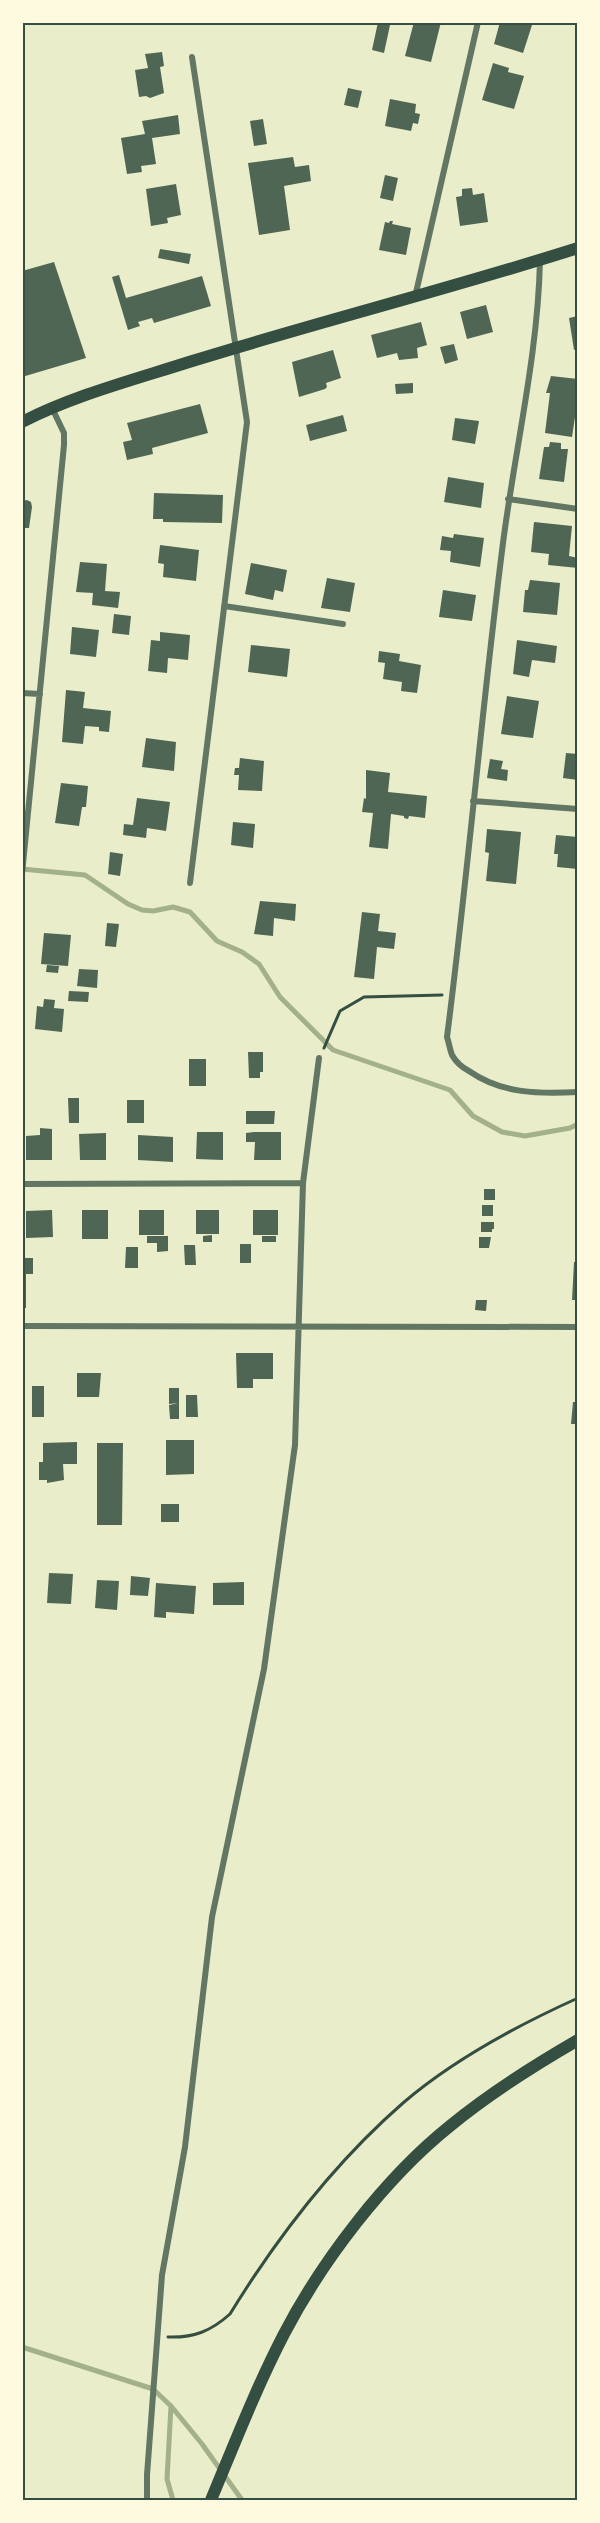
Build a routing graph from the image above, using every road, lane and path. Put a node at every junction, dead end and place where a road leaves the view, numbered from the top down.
1 (478, 22) edge
2 (192, 57) dead end
3 (578, 248) edge
4 (540, 260) junction
5 (415, 297) junction
6 (236, 348) junction
7 (52, 408) junction
8 (22, 422) edge
9 (508, 499) junction
10 (578, 509) edge
11 (224, 606) junction
12 (343, 624) dead end
13 (22, 693) edge
14 (40, 694) junction
15 (473, 801) junction
16 (578, 809) edge
17 (22, 874) edge
18 (190, 883) dead end
19 (453, 995) junction
20 (322, 1051) dead end
21 (319, 1058) dead end
22 (578, 1092) edge
23 (303, 1183) junction
24 (22, 1184) edge
25 (22, 1326) edge
26 (299, 1326) junction
27 (578, 1327) edge
28 (578, 1998) edge
29 (578, 2040) edge
30 (157, 2336) junction
31 (147, 2500) edge
32 (211, 2500) edge

1 - 5 street
2 - 6 street
3 - 4 main road
4 - 5 main road
4 - 9 street
5 - 6 main road
6 - 7 main road
6 - 11 street
7 - 8 main road
7 - 14 street
9 - 10 street
9 - 15 street
11 - 12 street
11 - 18 street
13 - 14 street
14 - 17 street
15 - 16 street
15 - 19 street
19 - 20 path
19 - 22 street
21 - 23 street
23 - 24 street
23 - 26 street
25 - 26 street
26 - 27 street
26 - 30 street
28 - 30 path
29 - 32 main road
30 - 31 street

